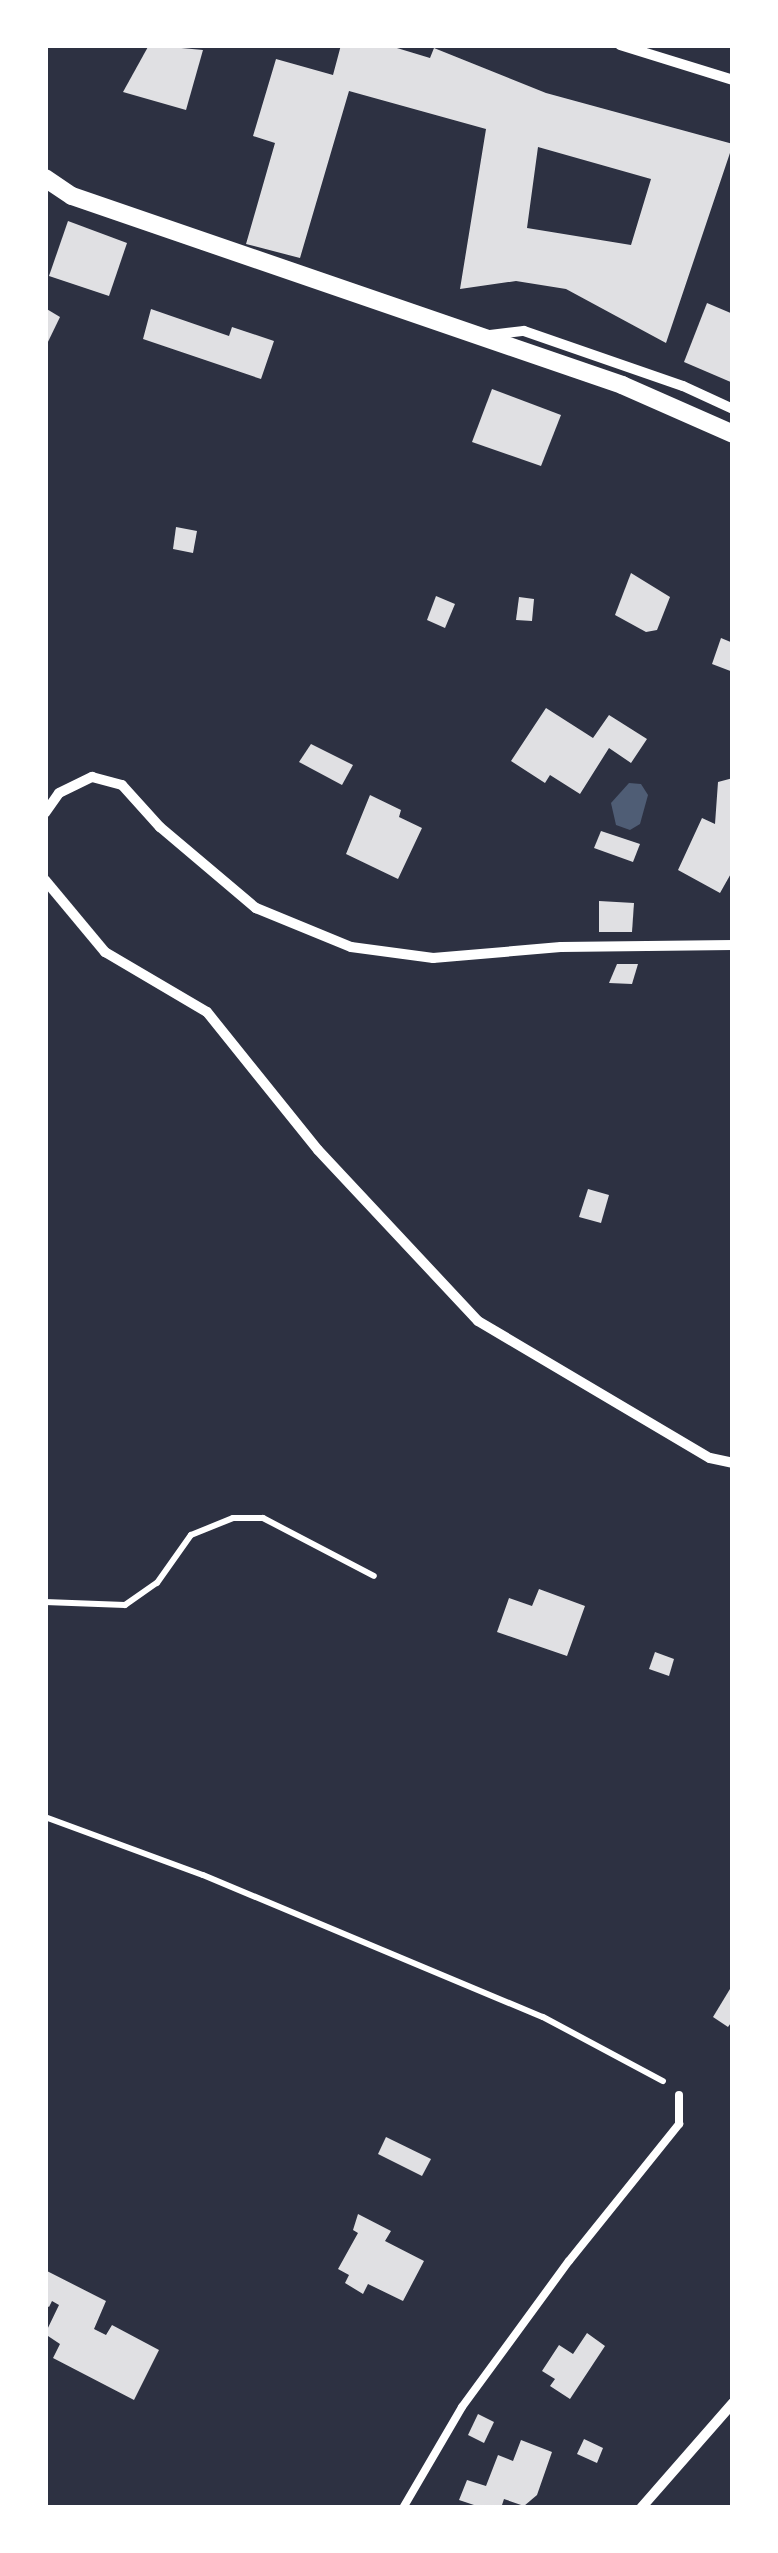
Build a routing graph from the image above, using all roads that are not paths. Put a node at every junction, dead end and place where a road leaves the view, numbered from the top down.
1 (620, 45) edge
2 (733, 80) edge
3 (45, 178) edge
4 (484, 336) junction
5 (733, 409) edge
6 (733, 434) edge
7 (45, 813) edge
8 (45, 880) edge
9 (733, 945) edge
10 (733, 1463) edge
11 (679, 2094) road end
12 (733, 2402) edge
13 (404, 2508) edge
14 (640, 2508) edge

1 - 2 street
3 - 4 street
4 - 5 street
4 - 6 street
7 - 9 street
8 - 10 street
11 - 13 lane
12 - 14 street

